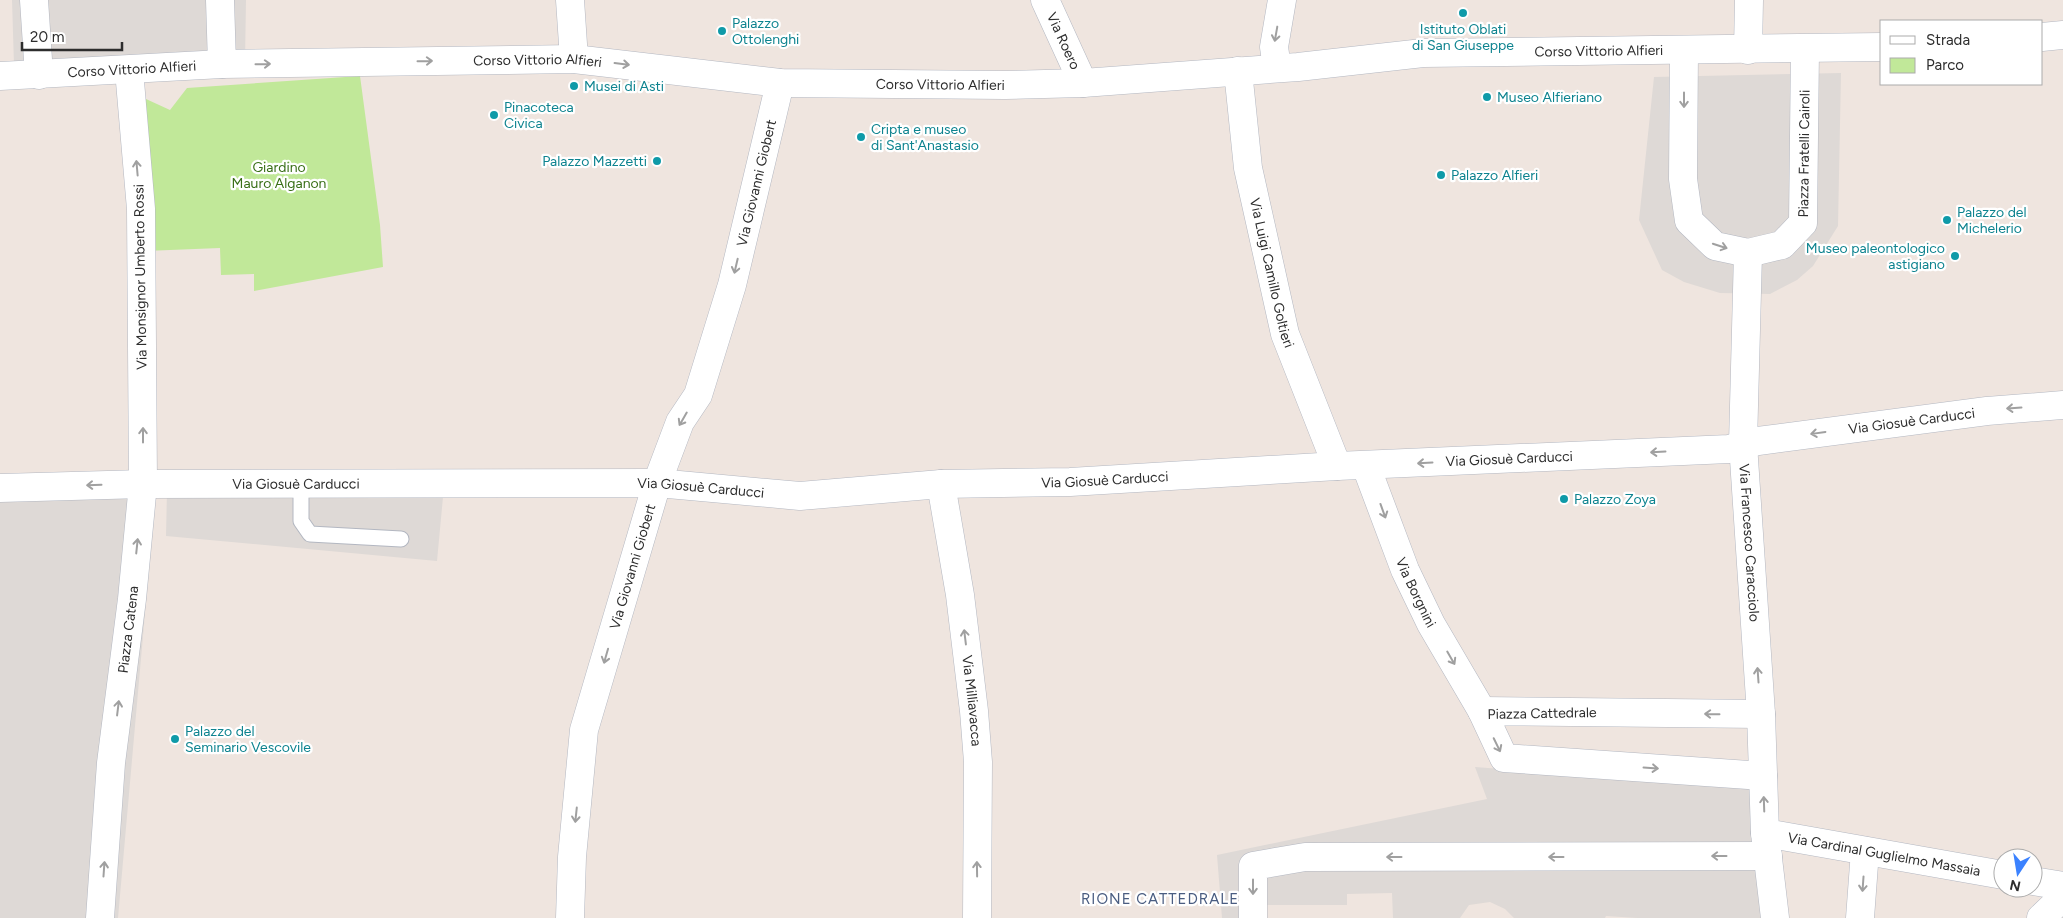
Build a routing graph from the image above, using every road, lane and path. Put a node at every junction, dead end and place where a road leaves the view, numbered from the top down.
1 (34, 0) edge
2 (220, 0) edge
3 (1045, 0) edge
4 (1282, 0) edge
5 (1749, 0) edge
6 (571, 13) edge
7 (2063, 35) edge
8 (2043, 37) edge
9 (1880, 47) edge
10 (1806, 49) junction
11 (1748, 50) junction
12 (1684, 51) junction
13 (574, 59) junction
14 (222, 64) junction
15 (1278, 68) junction
16 (129, 70) junction
17 (1238, 70) junction
18 (39, 75) junction
19 (0, 76) edge
20 (780, 83) junction
21 (1083, 83) junction
22 (1748, 253) junction
23 (2063, 405) edge
24 (1744, 444) junction
25 (1338, 466) junction
26 (1366, 466) junction
27 (657, 483) junction
28 (143, 484) junction
29 (301, 484) junction
30 (941, 484) junction
31 (0, 488) edge
32 (401, 539) dead end
33 (1482, 711) junction
34 (1761, 714) junction
35 (1763, 776) junction
36 (1766, 844) junction
37 (1865, 850) junction
38 (1993, 873) edge
39 (2043, 883) edge
40 (2063, 886) edge
41 (2063, 897) edge
42 (100, 918) edge
43 (570, 918) edge
44 (977, 918) edge
45 (1253, 918) edge
46 (1775, 918) edge
47 (1860, 918) edge
48 (2041, 918) edge

1 - 18 street
2 - 14 street
3 - 21 street, Via Roero
4 -> 15 street
5 - 11 street
6 - 13 street
7 - 8 street
9 - 10 street, Corso Vittorio Alfieri
10 - 11 street, Corso Vittorio Alfieri
10 - 22 street, Piazza Fratelli Cairoli
11 - 12 street, Corso Vittorio Alfieri
12 - 15 street, Corso Vittorio Alfieri
12 -> 22 street, Piazza Fratelli Cairoli
14 -> 13 street, Corso Vittorio Alfieri
13 -> 20 street, Corso Vittorio Alfieri
14 - 16 street, Corso Vittorio Alfieri
15 - 17 street, Corso Vittorio Alfieri
16 - 18 street, Corso Vittorio Alfieri
28 -> 16 street, Via Monsignor Umberto Rossi
17 - 21 street, Corso Vittorio Alfieri
17 - 25 street, Via Luigi Camillo Goltieri
18 - 19 street, Corso Vittorio Alfieri
20 - 21 street, Corso Vittorio Alfieri
20 -> 27 street, Via Giovanni Giobert
22 - 24 street, Via Francesco Caracciolo
23 -> 24 street, Via Giosuè Carducci
24 -> 26 street, Via Giosuè Carducci
34 -> 24 street, Via Francesco Caracciolo
25 - 26 street, Via Giosuè Carducci
25 - 30 street, Via Giosuè Carducci
26 -> 33 street, Via Borgnini
27 - 29 street, Via Giosuè Carducci
27 - 30 street, Via Giosuè Carducci
27 -> 43 street, Via Giovanni Giobert
28 - 29 street, Via Giosuè Carducci
28 -> 31 street
42 -> 28 street, Piazza Catena
29 - 32 lane
44 -> 30 street, Via Milliavacca
34 -> 33 street, Piazza Cattedrale
33 -> 35 street, Piazza Cattedrale
34 - 35 street, Via Francesco Caracciolo
36 -> 35 street, Via Francesco Caracciolo
36 - 37 street, Via Cardinal Guglielmo Massaia
36 -> 45 street
36 - 46 street
37 - 38 street, Via Cardinal Guglielmo Massaia
37 -> 47 street
39 - 40 street
41 - 48 street

